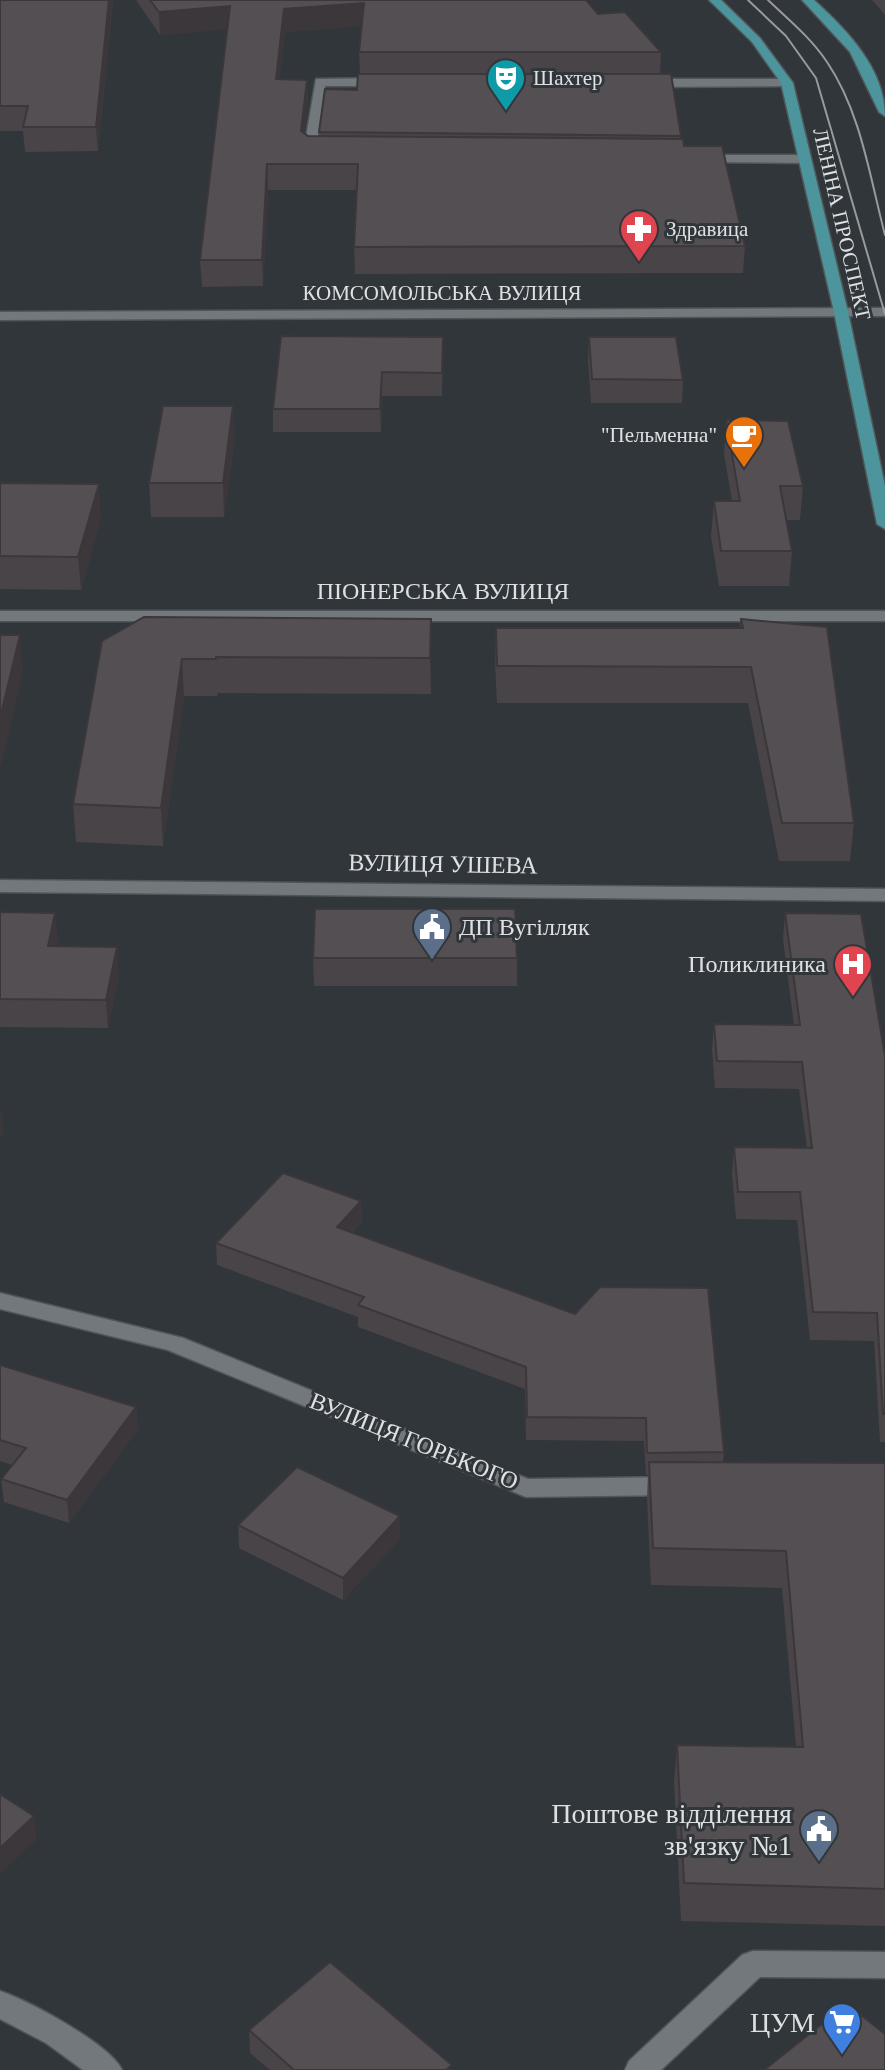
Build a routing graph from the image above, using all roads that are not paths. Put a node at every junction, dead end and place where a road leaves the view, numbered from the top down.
1 (715, 0) edge
2 (808, 0) edge
3 (401, 82) edge
4 (631, 82) edge
5 (787, 83) junction
6 (885, 111) edge
7 (337, 154) edge
8 (682, 158) edge
9 (805, 159) junction
10 (841, 312) junction
11 (885, 312) edge
12 (0, 316) edge
13 (885, 524) edge
14 (0, 615) edge
15 (885, 616) edge
16 (0, 886) edge
17 (885, 895) edge
18 (0, 1301) edge
19 (705, 1486) edge
20 (885, 1965) edge
21 (0, 2004) edge
22 (107, 2070) edge
23 (640, 2070) edge

1 - 5 main road, ЛЕНІНА ПРОСПЕКТ
2 - 6 main road
3 - 7 street
4 - 5 street
5 - 9 main road, ЛЕНІНА ПРОСПЕКТ
8 - 9 street
9 - 10 main road, ЛЕНІНА ПРОСПЕКТ
10 - 11 street, КОМСОМОЛЬСЬКА ВУЛИЦЯ
10 - 12 street, КОМСОМОЛЬСЬКА ВУЛИЦЯ
10 - 13 main road, ЛЕНІНА ПРОСПЕКТ
14 - 15 street, ПІОНЕРСЬКА ВУЛИЦЯ
16 - 17 street, ВУЛИЦЯ УШЕВА
18 - 19 street, ВУЛИЦЯ ГОРЬКОГО
20 - 23 street
21 - 22 street

